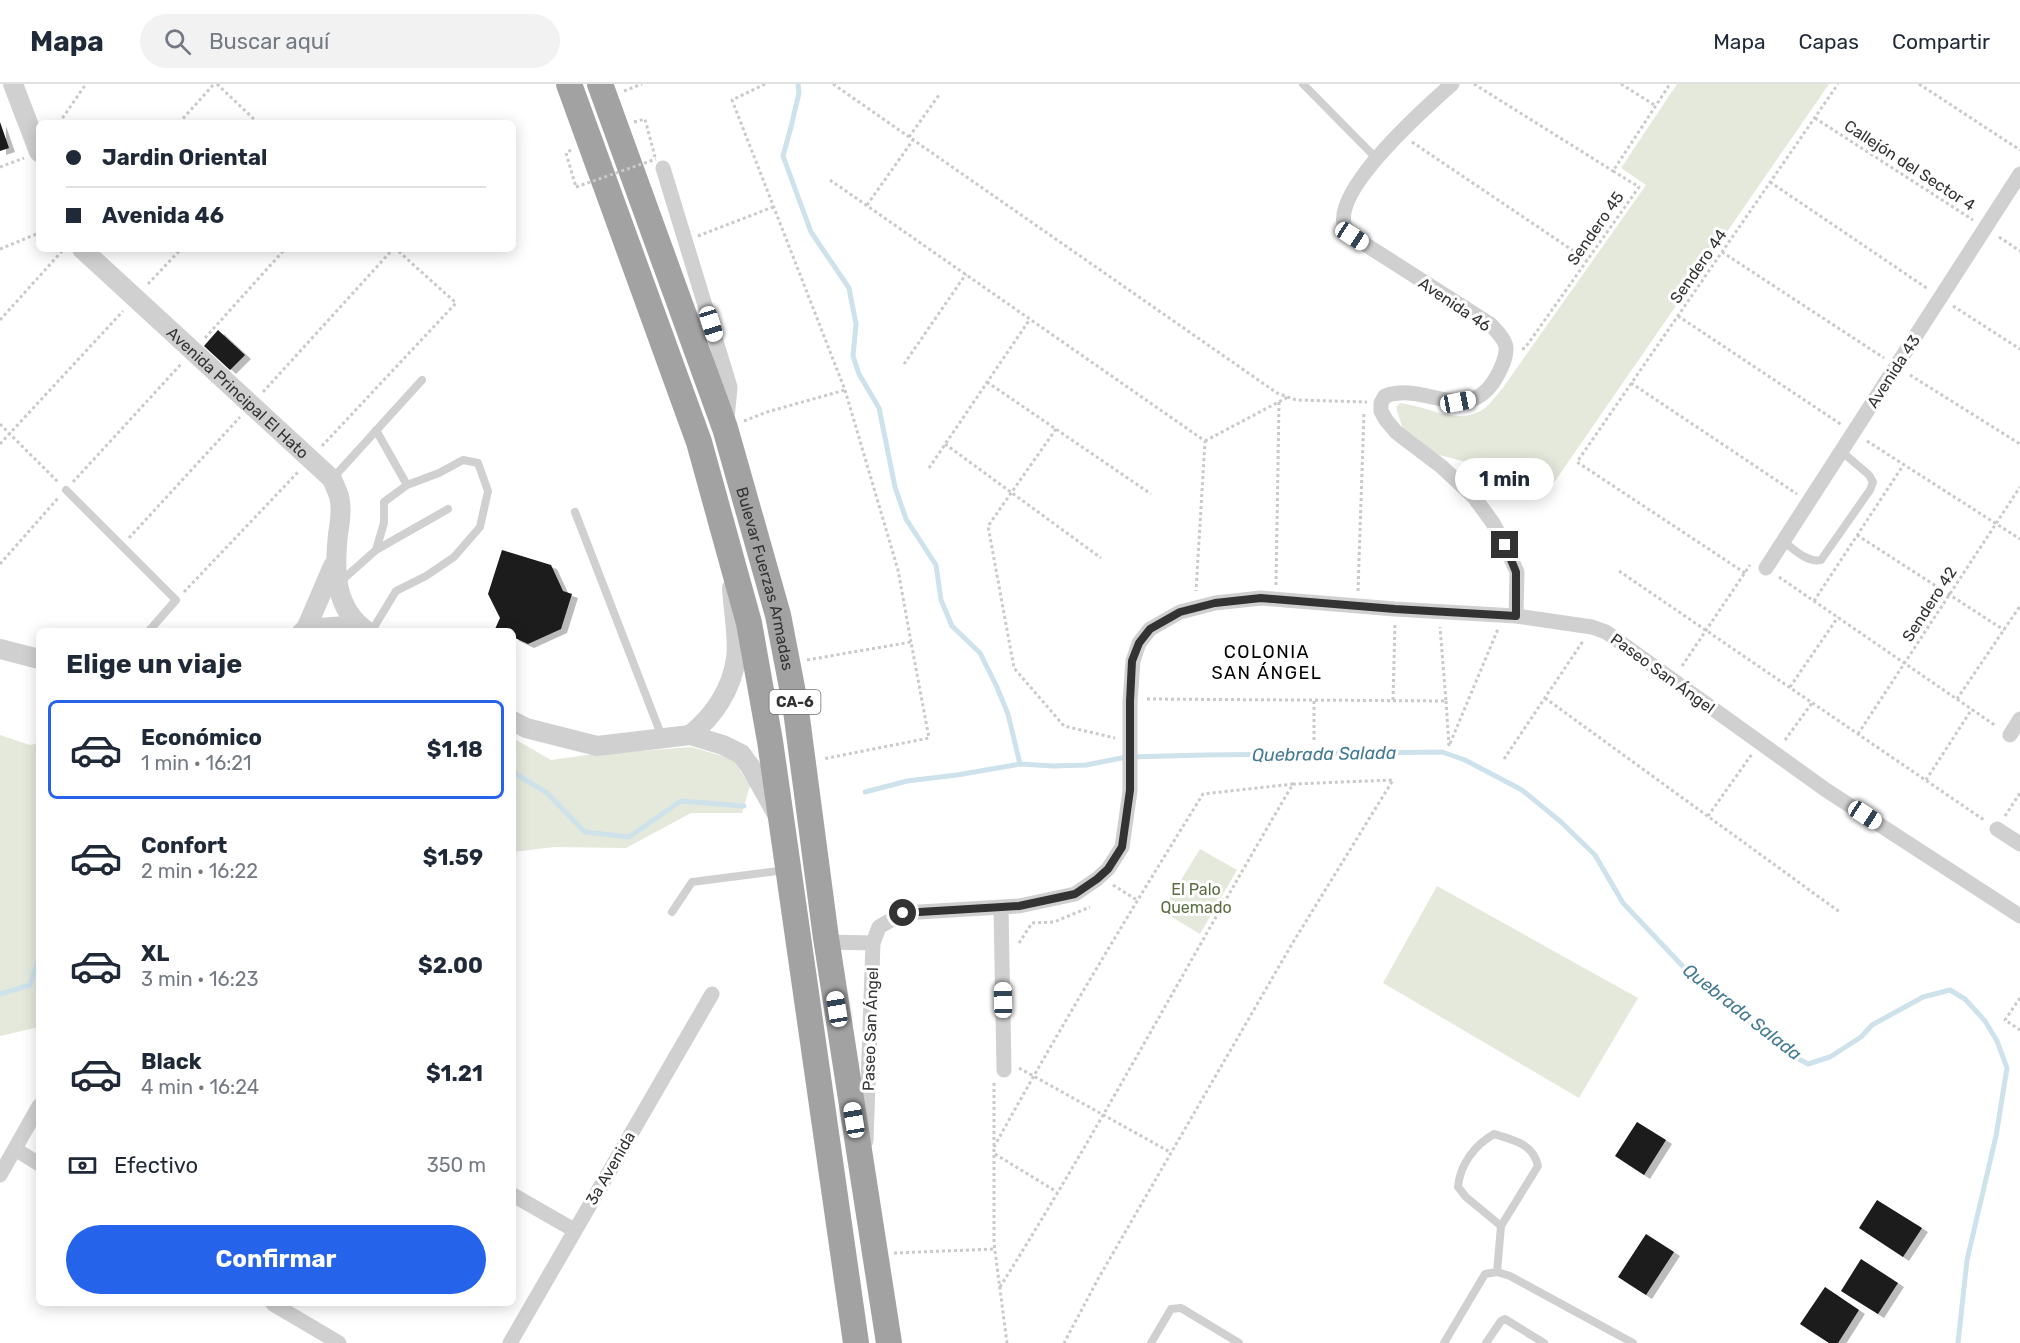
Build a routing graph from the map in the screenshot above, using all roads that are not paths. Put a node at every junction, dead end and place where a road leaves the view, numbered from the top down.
1 (13, 84) edge
2 (570, 84) edge
3 (600, 84) edge
4 (1303, 84) edge
5 (1452, 84) edge
6 (36, 144) edge
7 (1377, 159) junction
8 (660, 164) road end
9 (2020, 174) edge
10 (85, 252) edge
11 (422, 380) dead end
12 (725, 428) junction
13 (376, 430) junction
14 (1841, 451) junction
15 (332, 479) junction
16 (407, 485) junction
17 (66, 490) road end
18 (448, 509) dead end
19 (575, 512) dead end
20 (1783, 541) junction
21 (729, 548) junction
22 (376, 550) junction
23 (335, 562) junction
24 (1766, 568) road end
25 (337, 585) junction
26 (1510, 615) junction
27 (152, 628) edge
28 (305, 628) edge
29 (365, 628) edge
30 (367, 628) edge
31 (0, 649) edge
32 (36, 658) edge
33 (2020, 719) edge
34 (516, 723) edge
35 (690, 735) junction
36 (2010, 735) road end
37 (663, 738) junction
38 (780, 819) junction
39 (1997, 829) road end
40 (2020, 844) edge
41 (787, 870) junction
42 (1001, 908) junction
43 (672, 912) dead end
44 (2020, 916) edge
45 (826, 942) junction
46 (873, 943) junction
47 (711, 994) dead end
48 (1008, 1066) road end
49 (36, 1111) edge
50 (15, 1149) junction
51 (36, 1162) edge
52 (0, 1174) edge
53 (864, 1187) junction
54 (516, 1197) edge
55 (1501, 1226) junction
56 (574, 1230) junction
57 (1497, 1272) junction
58 (276, 1306) edge
59 (1489, 1342) edge
60 (339, 1343) edge
61 (510, 1343) edge
62 (856, 1343) edge
63 (889, 1343) edge
64 (1151, 1343) edge
65 (1239, 1343) edge
66 (1444, 1343) edge
67 (1544, 1343) edge
68 (1633, 1343) edge

1 - 6 street
2 - 21 highway, Bulevar Fuerzas Armadas / CA-6
3 - 12 highway, Bulevar Fuerzas Armadas / CA-6
4 - 7 lane
5 - 7 street, Avenida 46
7 - 26 street, Avenida 46
8 - 12 street
9 - 14 street, Avenida 43
10 - 15 street, Avenida Principal El Hato
11 - 13 lane
12 - 45 highway, Bulevar Fuerzas Armadas / CA-6
13 - 15 lane
13 - 16 lane
14 - 20 street, Avenida 43
14 - 20 lane
15 - 23 street
16 - 22 lane
16 - 30 lane
17 - 27 lane
18 - 22 lane
19 - 37 lane
20 - 24 street, Avenida 43
21 - 35 street
21 - 38 highway, Bulevar Fuerzas Armadas / CA-6
22 - 25 lane
23 - 25 street
23 - 28 street
25 - 29 street
26 - 42 street, Paseo San Ángel
26 - 44 street, Paseo San Ángel
31 - 32 street
33 - 36 street
34 - 37 street
35 - 37 street
35 - 38 street
38 - 41 highway, Bulevar Fuerzas Armadas / CA-6
39 - 40 street
41 - 43 lane
41 - 62 highway, Bulevar Fuerzas Armadas / CA-6
42 - 46 street, Paseo San Ángel
42 - 48 street
45 - 46 street, Paseo San Ángel
45 - 53 highway, Bulevar Fuerzas Armadas / CA-6
46 - 53 street, Paseo San Ángel
47 - 56 street, 3a Avenida
49 - 50 street
50 - 51 street
50 - 52 street
53 - 63 highway, Bulevar Fuerzas Armadas / CA-6
54 - 56 street
55 - 55 lane
55 - 57 lane
56 - 61 street, 3a Avenida
57 - 66 lane
57 - 68 lane
58 - 60 street
59 - 67 lane
64 - 65 lane

